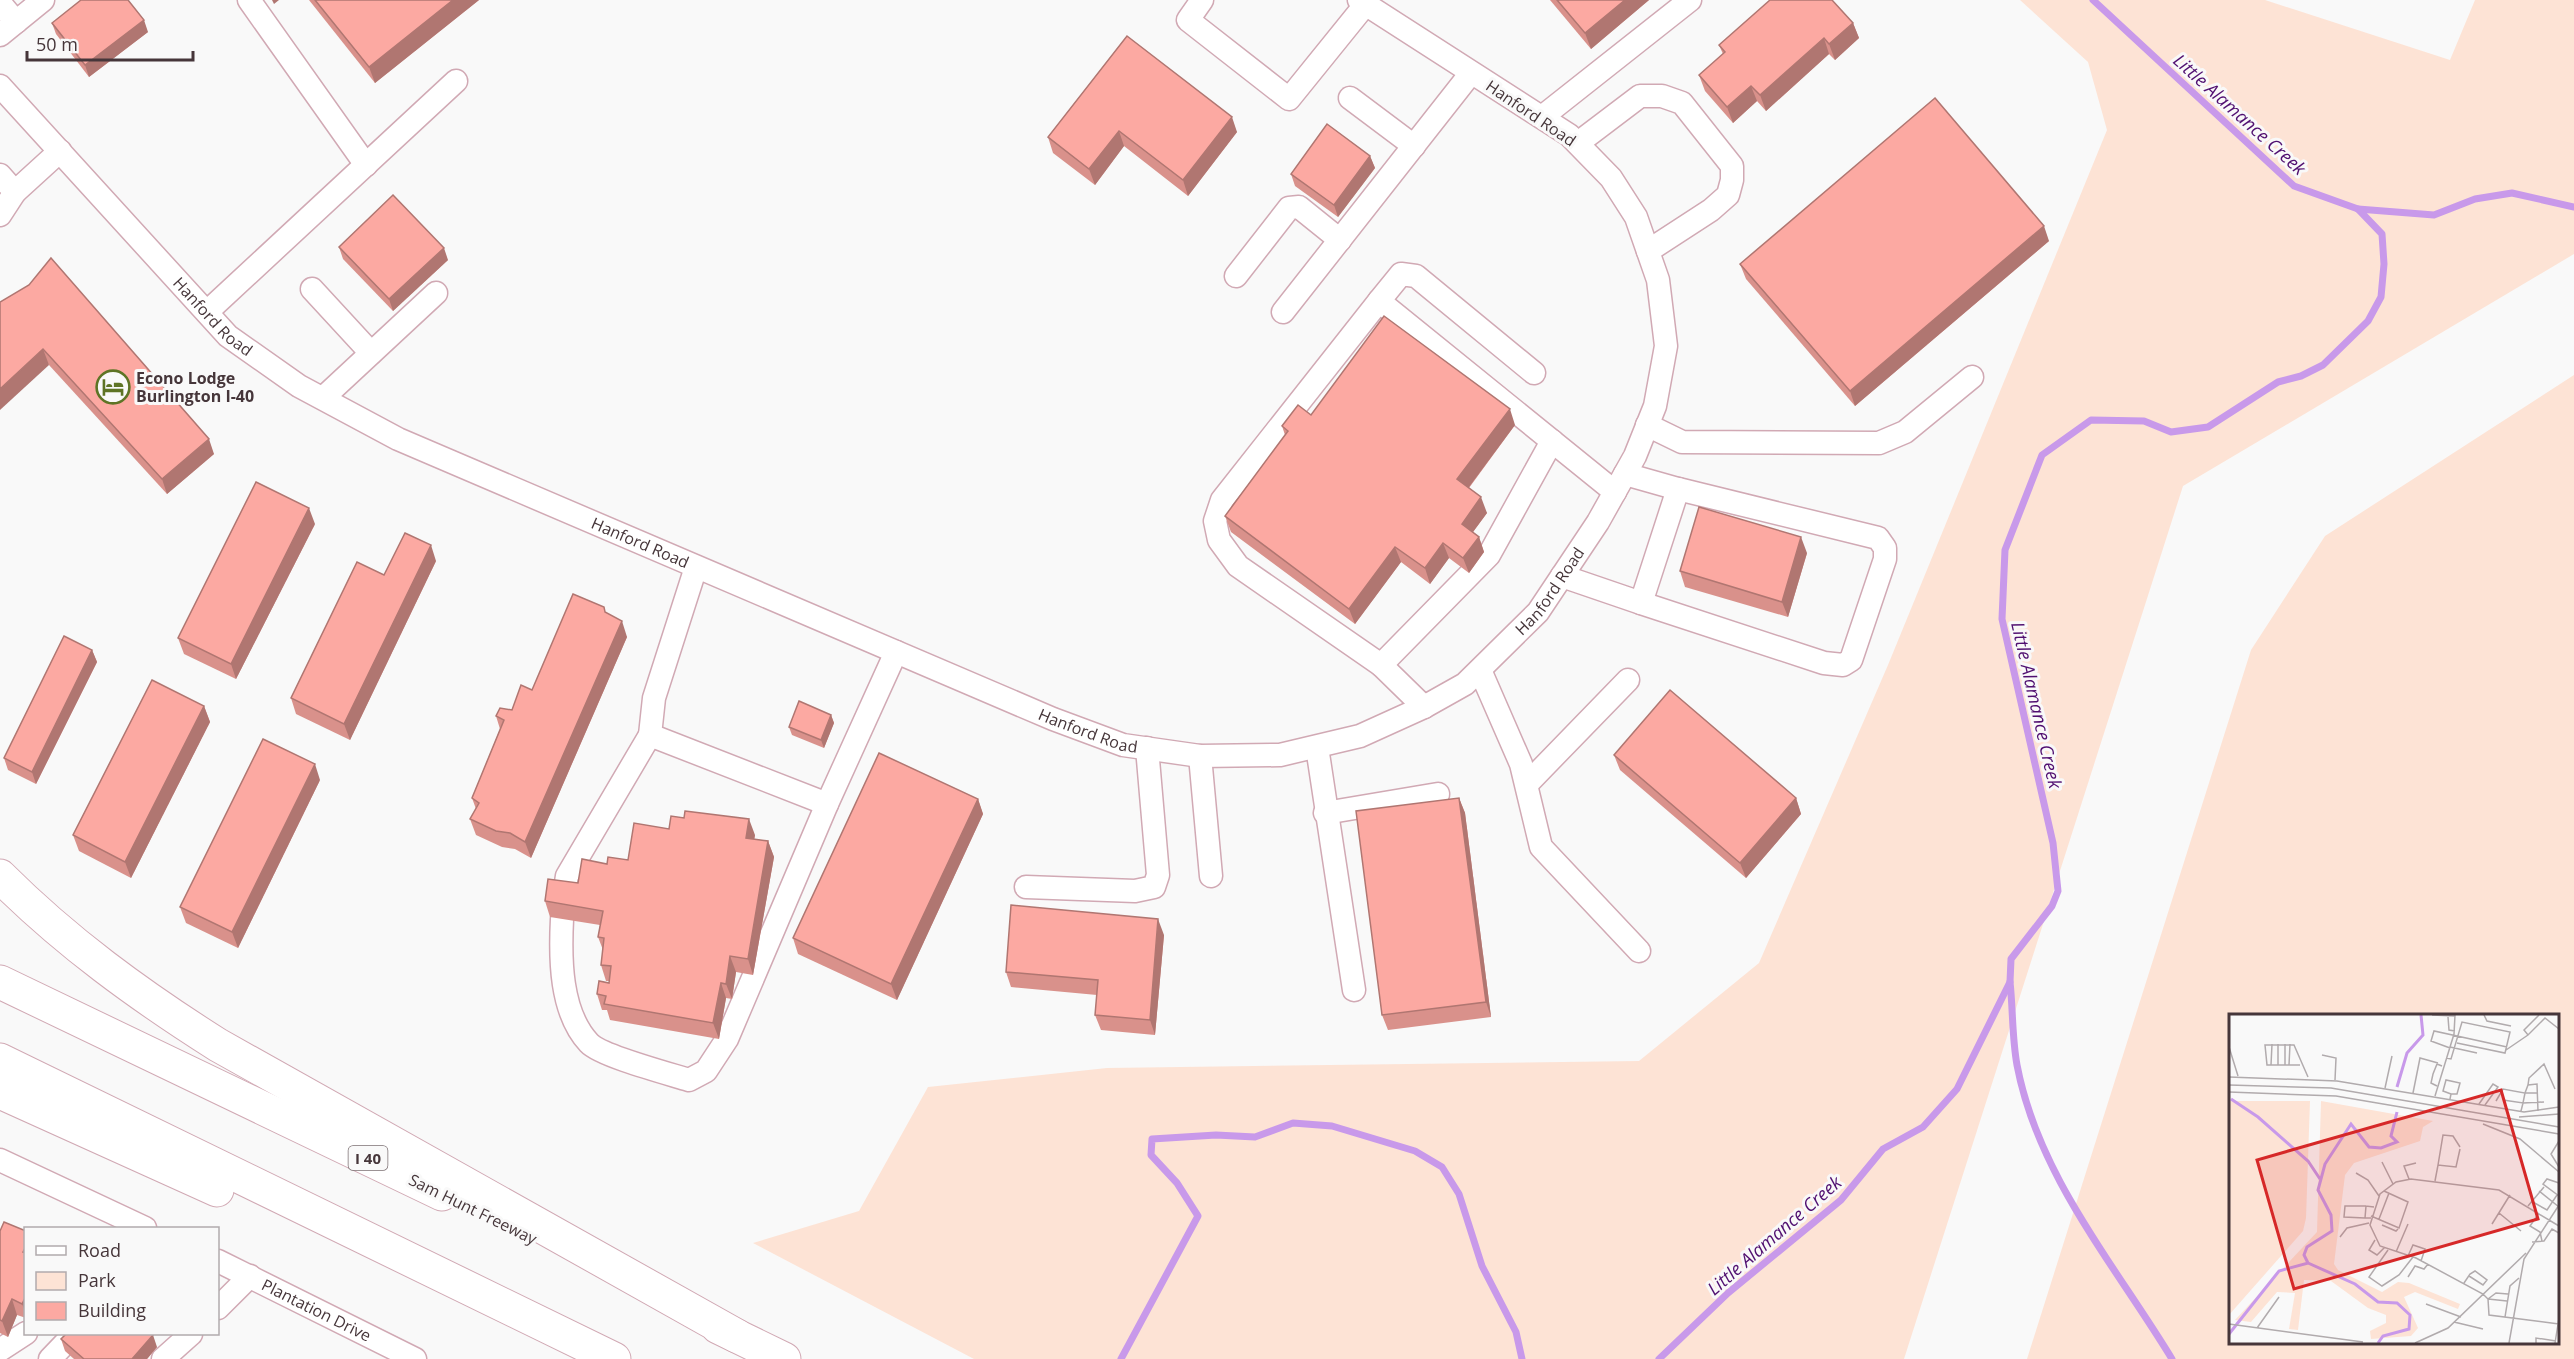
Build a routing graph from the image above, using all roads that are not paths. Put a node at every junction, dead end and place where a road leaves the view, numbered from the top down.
1 (43, 0) edge
2 (249, 0) edge
3 (1202, 0) edge
4 (1690, 0) edge
5 (1362, 2) edge
6 (0, 3) edge
7 (8, 28) edge
8 (1471, 73) junction
9 (456, 81) dead end
10 (0, 86) edge
11 (1350, 98) dead end
12 (1542, 117) junction
13 (1578, 143) junction
14 (1414, 146) junction
15 (60, 151) junction
16 (366, 165) junction
17 (0, 175) edge
18 (15, 192) junction
19 (0, 215) edge
20 (1340, 240) junction
21 (1648, 251) junction
22 (1236, 276) dead end
23 (312, 289) dead end
24 (436, 293) dead end
25 (1379, 301) junction
26 (207, 312) junction
27 (1283, 312) dead end
28 (371, 353) junction
29 (1534, 373) dead end
30 (1972, 377) dead end
31 (323, 398) junction
32 (1647, 424) junction
33 (1552, 441) junction
34 (1620, 483) junction
35 (1678, 489) junction
36 (696, 567) junction
37 (1562, 576) junction
38 (1641, 603) junction
39 (896, 652) junction
40 (1381, 665) junction
41 (1480, 670) junction
42 (1628, 680) dead end
43 (1425, 707) junction
44 (650, 735) junction
45 (1317, 747) junction
46 (1147, 748) junction
47 (1200, 756) junction
48 (1527, 784) junction
49 (1438, 794) dead end
50 (827, 804) junction
51 (1325, 813) junction
52 (0, 876) edge
53 (1211, 876) dead end
54 (1026, 887) dead end
55 (564, 895) edge
56 (562, 919) edge
57 (1639, 951) dead end
58 (0, 982) edge
59 (1354, 990) dead end
60 (0, 1060) edge
61 (0, 1092) edge
62 (0, 1160) edge
63 (118, 1223) edge
64 (140, 1227) edge
65 (219, 1261) edge
66 (250, 1276) junction
67 (219, 1307) edge
68 (24, 1335) edge
69 (73, 1335) edge
70 (190, 1335) edge
71 (737, 1336) junction
72 (0, 1350) edge
73 (50, 1359) edge
74 (163, 1359) edge
75 (415, 1359) edge
76 (593, 1359) edge
77 (614, 1359) edge
78 (784, 1359) edge

1 - 7 street
2 - 16 street
3 - 5 street
4 - 12 street
5 - 8 street, Hanford Road
6 - 7 street
8 - 12 street, Hanford Road
8 - 14 street
9 - 16 street
10 - 15 street, Hanford Road
11 - 14 street
12 - 13 street, Hanford Road
13 - 21 street, Hanford Road
13 - 21 street
14 - 20 street
15 - 18 street
15 - 26 street, Hanford Road
16 - 26 street
17 - 18 street
18 - 19 street
20 - 22 street
20 - 27 street
21 - 32 street, Hanford Road
23 - 28 street
24 - 28 street
25 - 29 street
25 - 33 street
25 - 40 street
26 - 31 street, Hanford Road
28 - 31 street
30 - 32 street
31 - 36 street, Hanford Road
32 - 34 street, Hanford Road
33 - 34 street
33 - 40 street
34 - 35 street
34 - 37 street, Hanford Road
35 - 38 street
35 - 38 street
36 - 39 street, Hanford Road
36 - 44 street
37 - 38 street
37 - 41 street, Hanford Road
39 - 46 street, Hanford Road
39 - 50 street
40 - 43 street
41 - 43 street, Hanford Road
41 - 48 street
42 - 48 street
43 - 45 street, Hanford Road
44 - 50 street
44 - 55 street
45 - 47 street, Hanford Road
45 - 51 street
46 - 47 street, Hanford Road
46 - 54 street
47 - 53 street
48 - 57 street
49 - 51 street
50 - 56 street
51 - 59 street
52 - 71 highway
58 - 71 highway, Sam Hunt Freeway / I 40
60 - 77 highway
61 - 76 highway
62 - 63 street
63 - 64 street
65 - 66 street, Plantation Drive
66 - 67 street
66 - 75 street, Plantation Drive
68 - 72 street
69 - 73 street
70 - 74 street
71 - 78 highway, Sam Hunt Freeway / I 40

